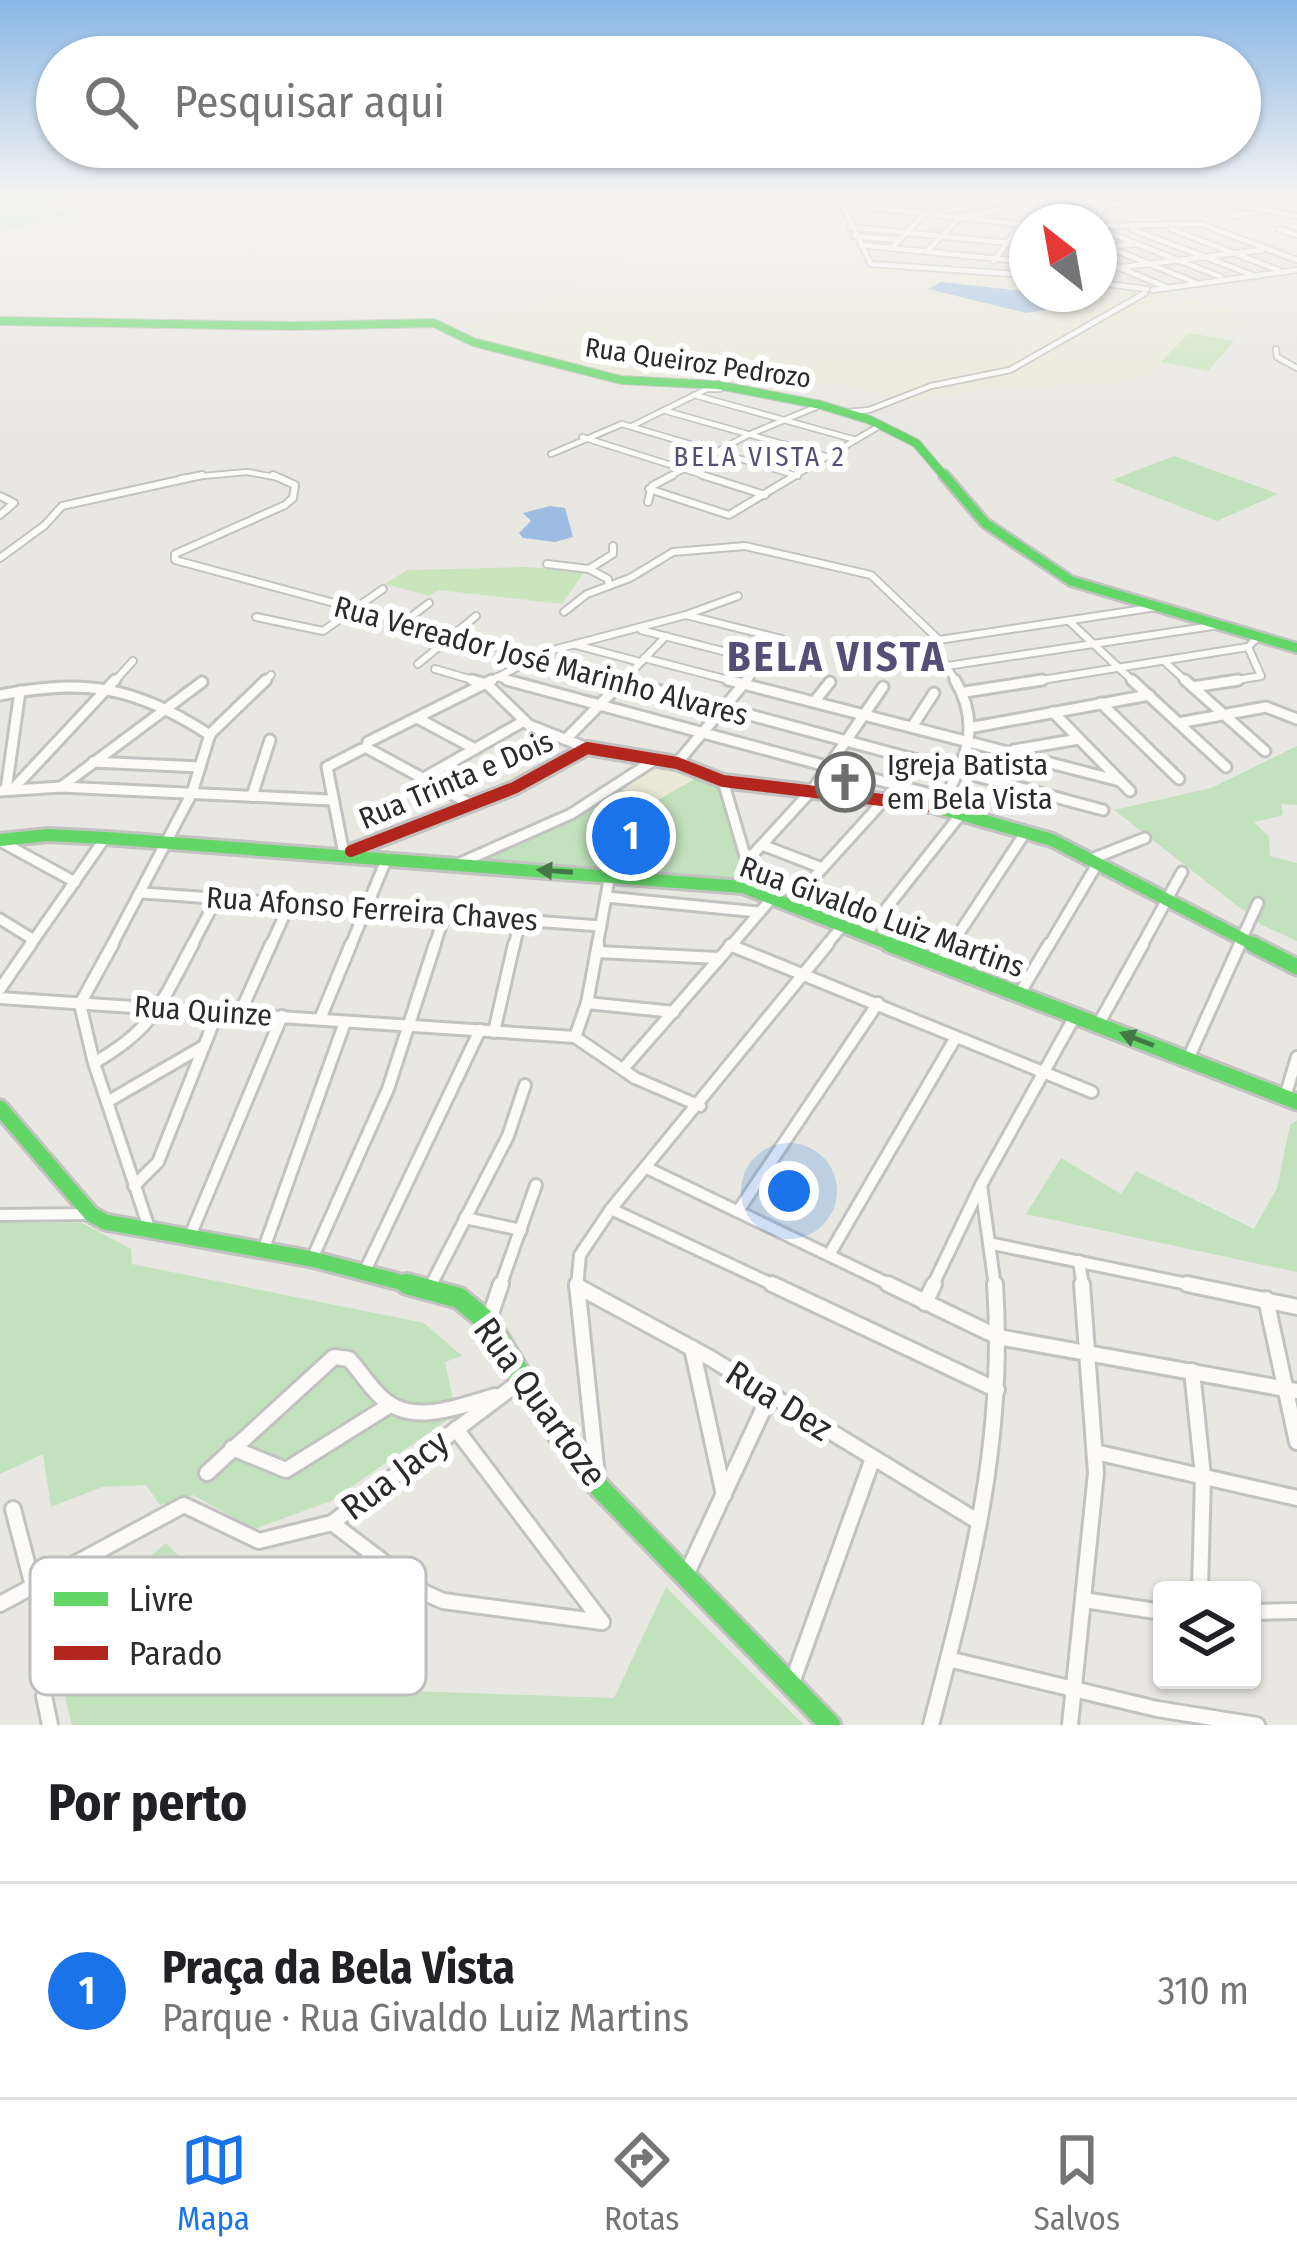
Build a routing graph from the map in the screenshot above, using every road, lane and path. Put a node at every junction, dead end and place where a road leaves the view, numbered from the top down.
1 (1138, 276) edge
2 (1178, 276) edge
3 (1217, 276) edge
4 (1253, 276) edge
5 (1265, 276) edge
6 (1267, 276) edge
7 (1257, 277) junction
8 (1226, 279) junction
9 (1117, 281) edge
10 (1197, 283) junction
11 (1168, 288) junction
12 (1151, 292) junction
13 (0, 321) edge
14 (1276, 349) dead end
15 (1297, 368) edge
16 (694, 395) junction
17 (818, 406) junction
18 (665, 411) junction
19 (847, 412) junction
20 (785, 420) junction
21 (876, 424) junction
22 (632, 426) junction
23 (748, 435) junction
24 (582, 437) junction
25 (856, 440) junction
26 (715, 452) junction
27 (550, 454) dead end
28 (829, 458) junction
29 (682, 470) junction
30 (798, 476) junction
31 (650, 489) junction
32 (765, 495) junction
33 (0, 496) edge
34 (648, 502) dead end
35 (0, 515) edge
36 (613, 546) dead end
37 (0, 558) edge
38 (548, 564) dead end
39 (590, 569) junction
40 (609, 586) junction
41 (383, 590) dead end
42 (738, 596) dead end
43 (428, 603) dead end
44 (1157, 607) junction
45 (352, 611) junction
46 (564, 612) dead end
47 (686, 615) junction
48 (476, 616) dead end
49 (256, 617) dead end
50 (1069, 621) junction
51 (402, 624) junction
52 (1219, 625) junction
53 (635, 628) junction
54 (666, 636) junction
55 (451, 637) junction
56 (939, 640) junction
57 (1253, 642) junction
58 (572, 644) junction
59 (1094, 644) junction
60 (1297, 648) edge
61 (529, 659) junction
62 (642, 660) junction
63 (134, 661) dead end
64 (763, 661) junction
65 (1164, 662) junction
66 (418, 664) dead end
67 (947, 666) junction
68 (1120, 668) junction
69 (435, 669) dead end
70 (797, 670) dead end
71 (272, 675) dead end
72 (497, 677) junction
73 (202, 682) dead end
74 (620, 682) junction
75 (830, 682) dead end
76 (487, 684) junction
77 (745, 684) junction
78 (107, 687) junction
79 (883, 687) dead end
80 (1193, 687) junction
81 (20, 691) junction
82 (934, 692) dead end
83 (965, 692) junction
84 (0, 695) edge
85 (1149, 695) junction
86 (814, 702) junction
87 (1101, 703) junction
88 (168, 706) junction
89 (597, 706) junction
90 (723, 709) junction
91 (1053, 712) junction
92 (863, 715) junction
93 (1225, 715) junction
94 (419, 719) junction
95 (1297, 719) edge
96 (524, 721) junction
97 (1178, 723) junction
98 (912, 727) junction
99 (974, 727) junction
100 (703, 733) junction
101 (210, 735) junction
102 (567, 737) junction
103 (1078, 739) junction
104 (270, 740) dead end
105 (843, 740) junction
106 (975, 743) junction
107 (586, 748) junction
108 (362, 749) dead end
109 (476, 749) junction
110 (1009, 751) junction
111 (1265, 751) dead end
112 (658, 758) junction
113 (93, 762) junction
114 (677, 763) junction
115 (200, 767) junction
116 (825, 767) junction
117 (1226, 767) dead end
118 (960, 772) junction
119 (422, 779) junction
120 (1179, 779) dead end
121 (723, 781) junction
122 (1120, 782) junction
123 (61, 787) junction
124 (812, 789) junction
125 (6, 790) edge
126 (1130, 791) dead end
127 (192, 793) junction
128 (252, 796) junction
129 (887, 797) junction
130 (330, 800) junction
131 (472, 805) junction
132 (1103, 810) dead end
133 (961, 814) junction
134 (1025, 833) junction
135 (105, 838) junction
136 (1144, 838) dead end
137 (0, 841) edge
138 (168, 844) junction
139 (762, 845) junction
140 (344, 854) junction
141 (388, 857) junction
142 (1096, 859) junction
143 (748, 860) junction
144 (460, 863) junction
145 (822, 868) junction
146 (1183, 872) dead end
147 (610, 874) junction
148 (75, 882) junction
149 (755, 890) junction
150 (143, 892) junction
151 (217, 898) junction
152 (606, 898) junction
153 (772, 898) junction
154 (1167, 899) junction
155 (290, 903) junction
156 (1258, 903) dead end
157 (789, 905) junction
158 (368, 910) junction
159 (758, 912) junction
160 (446, 914) junction
161 (0, 919) edge
162 (520, 920) junction
163 (843, 925) junction
164 (602, 926) junction
165 (866, 934) junction
166 (1241, 939) junction
167 (34, 940) junction
168 (730, 945) junction
169 (598, 952) junction
170 (718, 958) junction
171 (940, 961) junction
172 (1297, 967) edge
173 (804, 973) junction
174 (0, 988) edge
175 (1020, 993) junction
176 (0, 998) edge
177 (80, 1004) junction
178 (587, 1004) junction
179 (878, 1004) junction
180 (160, 1007) junction
181 (218, 1011) junction
182 (674, 1012) junction
183 (240, 1013) junction
184 (282, 1016) junction
185 (1075, 1016) junction
186 (320, 1019) junction
187 (345, 1022) junction
188 (406, 1024) junction
189 (1098, 1025) junction
190 (487, 1031) junction
191 (575, 1037) junction
192 (956, 1037) junction
193 (202, 1047) junction
194 (1297, 1057) edge
195 (1188, 1059) junction
196 (94, 1063) junction
197 (623, 1070) junction
198 (1044, 1073) junction
199 (525, 1085) dead end
200 (1092, 1092) dead end
201 (1291, 1100) edge
202 (106, 1102) junction
203 (700, 1106) junction
204 (0, 1108) edge
205 (647, 1168) junction
206 (536, 1185) dead end
207 (981, 1185) junction
208 (134, 1186) junction
209 (611, 1209) junction
210 (738, 1211) junction
211 (0, 1214) edge
212 (91, 1214) junction
213 (465, 1218) junction
214 (150, 1230) junction
215 (521, 1231) junction
216 (190, 1236) junction
217 (993, 1244) junction
218 (263, 1250) junction
219 (829, 1256) junction
220 (313, 1259) junction
221 (1079, 1261) junction
222 (364, 1273) junction
223 (577, 1286) junction
224 (430, 1288) junction
225 (1266, 1299) junction
226 (925, 1303) junction
227 (1297, 1307) edge
228 (488, 1322) junction
229 (998, 1336) junction
230 (692, 1348) junction
231 (1091, 1351) junction
232 (1192, 1371) junction
233 (522, 1380) junction
234 (1290, 1389) edge
235 (997, 1390) junction
236 (500, 1395) junction
237 (769, 1396) junction
238 (390, 1405) junction
239 (456, 1429) junction
240 (1297, 1442) edge
241 (232, 1448) junction
242 (1096, 1452) junction
243 (873, 1458) junction
244 (207, 1473) dead end
245 (1203, 1476) junction
246 (598, 1486) junction
247 (724, 1496) junction
248 (1297, 1498) edge
249 (13, 1510) dead end
250 (332, 1522) junction
251 (979, 1522) junction
252 (86, 1557) edge
253 (378, 1557) edge
254 (30, 1578) edge
255 (685, 1578) junction
256 (1200, 1581) edge
257 (30, 1587) edge
258 (426, 1593) edge
259 (1084, 1600) junction
260 (0, 1604) edge
261 (1297, 1610) edge
262 (1153, 1611) edge
263 (1261, 1612) edge
264 (948, 1659) junction
265 (791, 1688) junction
266 (1070, 1690) junction
267 (44, 1696) dead end
268 (50, 1725) edge
269 (830, 1725) edge
270 (931, 1725) edge
271 (1070, 1725) edge
272 (1257, 1725) edge

1 - 11 street
2 - 10 street
3 - 8 street
4 - 7 street
5 - 7 street
6 - 7 street
7 - 8 street
7 - 12 street
8 - 10 street
9 - 12 street
10 - 11 street
11 - 12 street
12 - 19 street
12 - 21 street
13 - 17 street, Rua Queiroz Pedrozo
14 - 15 street
16 - 17 street
16 - 18 street
16 - 20 street
17 - 19 street, Rua Queiroz Pedrozo
17 - 20 street
17 - 21 street
18 - 22 street
18 - 23 street
19 - 21 street, Rua Queiroz Pedrozo
20 - 23 street
20 - 25 street
21 - 25 street
21 - 44 street, Rua Queiroz Pedrozo
22 - 24 street
22 - 26 street
23 - 26 street
23 - 28 street
24 - 27 street
24 - 29 street
25 - 28 street
26 - 29 street
26 - 30 street
28 - 30 street
29 - 31 street
29 - 32 street
30 - 32 street
31 - 32 street
31 - 34 street
33 - 35 street
36 - 39 street
37 - 45 street, Rua Vereador José Marinho Alvares
38 - 39 street
39 - 40 street
40 - 46 street
40 - 56 street
41 - 45 street
42 - 47 street
43 - 51 street
44 - 50 street
44 - 52 street, Rua Queiroz Pedrozo
45 - 49 street
45 - 51 street, Rua Vereador José Marinho Alvares
47 - 53 street
47 - 64 street
48 - 55 street
50 - 56 street
50 - 59 street
51 - 55 street, Rua Vereador José Marinho Alvares
52 - 57 street, Rua Queiroz Pedrozo
52 - 59 street
53 - 54 street
53 - 58 street
54 - 62 street
54 - 64 street
55 - 61 street, Rua Vereador José Marinho Alvares
55 - 66 street
56 - 67 street
57 - 60 street, Rua Queiroz Pedrozo
57 - 65 street
57 - 80 street
58 - 61 street
58 - 62 street
59 - 67 street
59 - 68 street
61 - 72 street
61 - 74 street, Rua Vereador José Marinho Alvares
62 - 74 street
62 - 77 street
63 - 78 street
64 - 70 street
64 - 77 street
65 - 68 street
65 - 80 street
67 - 83 street
68 - 83 street
68 - 85 street
69 - 76 street
71 - 101 street
72 - 76 street
72 - 89 street
73 - 88 street
74 - 89 street
74 - 90 street, Rua Vereador José Marinho Alvares
75 - 86 street
76 - 94 street
76 - 96 street
77 - 86 street
77 - 90 street
78 - 81 street
78 - 88 street
78 - 125 street
79 - 92 street
80 - 93 street
81 - 84 street
81 - 125 street
82 - 98 street
83 - 99 street
85 - 87 street
85 - 97 street
86 - 92 street
87 - 91 street
87 - 120 street
88 - 101 street
88 - 113 street
89 - 100 street
89 - 102 street
90 - 100 street
90 - 105 street, Rua Vereador José Marinho Alvares
91 - 99 street
91 - 103 street
92 - 98 street
92 - 105 street
93 - 95 street
93 - 97 street
93 - 111 street
94 - 109 street
94 - 119 street
96 - 102 street
96 - 109 street
97 - 117 street
98 - 106 street
99 - 106 street
100 - 114 street
100 - 116 street
101 - 115 street
102 - 107 street
103 - 110 street
103 - 122 street
104 - 128 street
105 - 116 street
105 - 118 street, Rua Vereador José Marinho Alvares
106 - 110 street
106 - 118 street
107 - 112 street
107 - 131 street, Rua Trinta e Dois
108 - 130 street
109 - 119 street
110 - 122 street
112 - 114 street
112 - 144 street
113 - 115 street
113 - 123 street
114 - 121 street
115 - 127 street
116 - 118 street
116 - 124 street
118 - 132 street, Rua Vereador José Marinho Alvares
119 - 131 street
121 - 124 street
121 - 143 street
122 - 126 street
123 - 125 street
123 - 127 street
124 - 129 street
124 - 139 street
127 - 128 street
127 - 138 street
128 - 130 street
129 - 133 street
129 - 145 street
130 - 140 street
131 - 140 street, Rua Trinta e Dois
133 - 134 street
133 - 165 street
134 - 142 street
134 - 171 street
135 - 137 street, Rua Givaldo Luiz Martins
135 - 138 street, Rua Givaldo Luiz Martins
135 - 148 street
136 - 142 street
137 - 148 street
138 - 140 street, Rua Givaldo Luiz Martins
138 - 150 street
139 - 143 street
139 - 145 street
140 - 141 street, Rua Givaldo Luiz Martins
141 - 144 street, Rua Givaldo Luiz Martins
141 - 158 street
142 - 154 street
142 - 175 street
143 - 149 street
147 -> 144 street, Rua Givaldo Luiz Martins
145 - 157 street
146 - 154 street
147 - 149 street, Rua Givaldo Luiz Martins
147 - 152 street
148 - 167 street
149 - 153 street, Rua Givaldo Luiz Martins
150 - 151 street, Rua Afonso Ferreira Chaves
150 - 177 street
151 - 155 street, Rua Afonso Ferreira Chaves
151 - 180 street
152 - 159 street
152 - 164 street
153 - 157 street, Rua Givaldo Luiz Martins
153 - 159 street
154 - 166 street
154 - 189 street
155 - 158 street, Rua Afonso Ferreira Chaves
155 - 183 street
156 - 166 street
157 - 163 street, Rua Givaldo Luiz Martins
158 - 160 street, Rua Afonso Ferreira Chaves
158 - 186 street
159 - 168 street
160 - 162 street, Rua Afonso Ferreira Chaves
160 - 188 street
161 - 167 street
162 - 164 street, Rua Afonso Ferreira Chaves
162 - 190 street
163 - 165 street, Rua Givaldo Luiz Martins
163 - 173 street
164 - 169 street
165 - 171 street, Rua Givaldo Luiz Martins
166 - 172 street
166 - 195 street
167 - 174 street
168 - 170 street
168 - 173 street
169 - 170 street
169 - 178 street
170 - 182 street
171 - 175 street, Rua Givaldo Luiz Martins
173 - 179 street
173 - 203 street
175 - 185 street, Rua Givaldo Luiz Martins
176 - 177 street, Rua Quinze
177 - 180 street, Rua Quinze
177 - 196 street
178 - 182 street
178 - 191 street
179 - 192 street
179 - 210 street
180 - 181 street, Rua Quinze
180 - 196 street
181 - 183 street, Rua Quinze
181 - 193 street
182 - 197 street
183 - 184 street, Rua Quinze
184 - 186 street, Rua Quinze
184 - 216 street
185 - 189 street, Rua Givaldo Luiz Martins
185 - 198 street
186 - 187 street, Rua Quinze
187 - 188 street, Rua Quinze
187 - 218 street
188 - 190 street, Rua Quinze
188 - 220 street
195 -> 189 street, Rua Givaldo Luiz Martins
190 - 191 street, Rua Quinze
190 - 222 street
191 - 197 street
192 - 198 street
192 - 219 street
193 - 202 street
193 - 208 street
194 - 201 street
195 - 201 street, Rua Givaldo Luiz Martins
196 - 202 street
197 - 203 street
198 - 200 street
198 - 207 street
199 - 213 street
202 - 208 street
203 - 205 street
204 - 212 street
205 - 209 street
205 - 210 street
206 - 215 street
207 - 217 street
207 - 226 street
208 - 214 street
209 - 223 street
209 - 235 street
210 - 219 street
211 - 212 street
212 - 214 street, Rua Quartoze
213 - 215 street
213 - 224 street
214 - 216 street, Rua Quartoze
215 - 228 street
216 - 218 street, Rua Quartoze
217 - 221 street
217 - 229 street
218 - 220 street, Rua Quartoze
219 - 226 street
220 - 222 street, Rua Quartoze
221 - 225 street
221 - 231 street
222 - 224 street, Rua Quartoze
223 - 230 street, Rua Dez
223 - 246 street
224 - 228 street, Rua Quartoze
225 - 227 street
225 - 234 street
226 - 229 street
228 - 233 street, Rua Quartoze
229 - 231 street
229 - 235 street
230 - 237 street, Rua Dez
230 - 247 street
231 - 232 street
231 - 242 street
232 - 234 street
232 - 245 street
233 - 236 street, Rua Jacy
233 - 246 street, Rua Quartoze
234 - 240 street
235 - 251 street
236 - 238 street
236 - 239 street, Rua Jacy
237 - 243 street, Rua Dez
237 - 247 street
238 - 241 street
238 - 241 street
239 - 250 street, Rua Jacy
239 - 258 street
241 - 244 street
242 - 245 street
242 - 259 street
243 - 251 street, Rua Dez
243 - 265 street
245 - 248 street
245 - 256 street
246 - 255 street, Rua Quartoze
247 - 255 street
249 - 254 street
250 - 252 street, Rua Jacy
250 - 253 street
251 - 264 street
255 - 265 street, Rua Quartoze
257 - 260 street, Rua Jacy
259 - 262 street
259 - 266 street
261 - 263 street
264 - 266 street
264 - 270 street
265 - 269 street, Rua Quartoze
266 - 271 street
266 - 272 street
267 - 268 street

